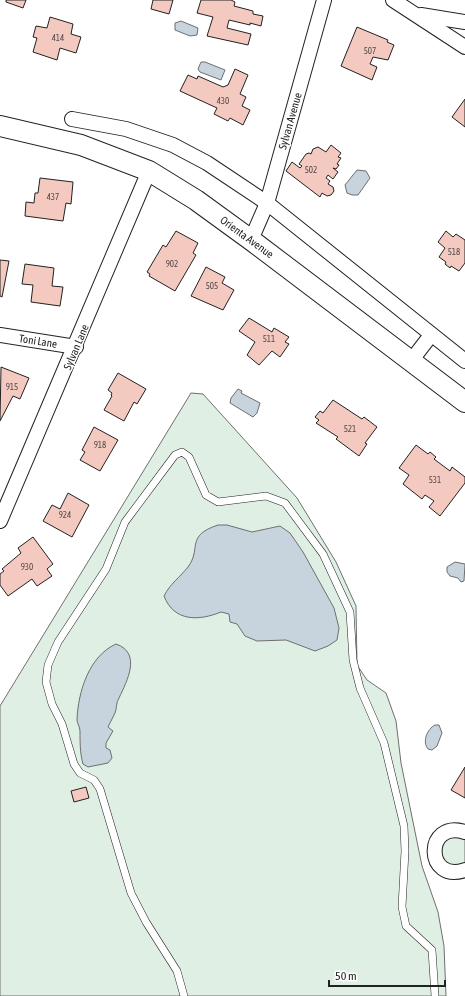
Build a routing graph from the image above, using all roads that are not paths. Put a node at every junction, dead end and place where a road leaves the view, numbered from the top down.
1 (324, 0) edge
2 (393, 0) edge
3 (416, 15) junction
4 (465, 22) edge
5 (465, 47) edge
6 (72, 119) dead end
7 (0, 126) edge
8 (149, 171) junction
9 (266, 204) junction
10 (252, 240) junction
11 (0, 335) edge
12 (431, 335) junction
13 (76, 347) junction
14 (411, 361) junction
15 (465, 361) edge
16 (465, 402) edge
17 (0, 521) edge
18 (465, 832) edge
19 (465, 870) edge
20 (184, 996) edge
21 (435, 996) edge

1 - 9 street, Sylvan Avenue
2 - 3 street
3 - 4 street
3 - 5 street
6 - 9 street
7 - 8 street, Orienta Avenue
8 - 10 street, Orienta Avenue
8 - 13 street, Sylvan Lane
9 - 10 street, Sylvan Avenue
9 - 12 street
10 - 14 street, Orienta Avenue
11 - 13 street, Toni Lane
12 - 14 street
12 - 15 street
13 - 17 street, Sylvan Lane
14 - 16 street, Orienta Avenue
18 - 19 street
20 - 21 lane

